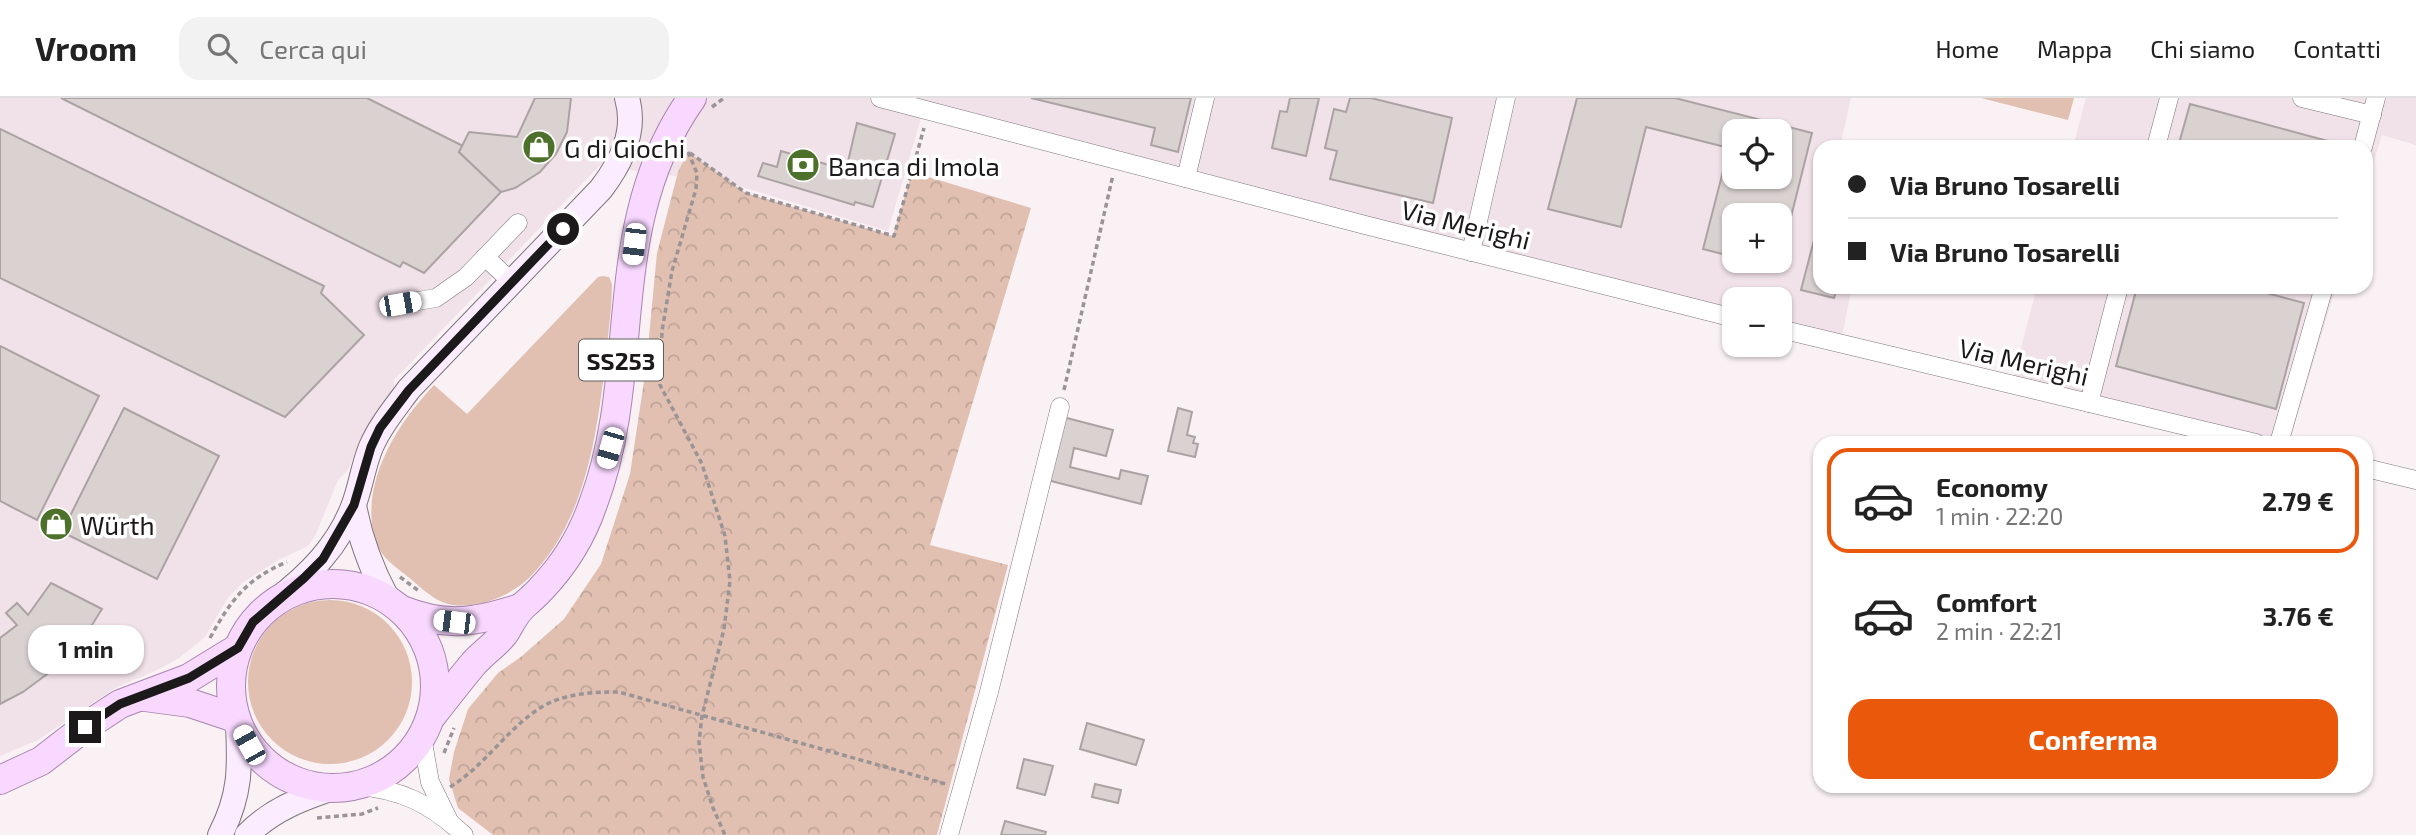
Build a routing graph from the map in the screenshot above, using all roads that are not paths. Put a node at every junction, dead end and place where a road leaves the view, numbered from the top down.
1 (626, 98) edge
2 (692, 98) edge
3 (880, 98) edge
4 (1205, 98) edge
5 (1506, 98) edge
6 (2169, 98) edge
7 (2302, 98) edge
8 (2374, 106) edge
9 (2158, 140) edge
10 (2365, 140) edge
11 (1186, 178) junction
12 (518, 223) dead end
13 (1471, 252) junction
14 (485, 257) junction
15 (512, 282) junction
16 (2117, 294) edge
17 (2322, 294) edge
18 (400, 304) dead end
19 (1722, 314) edge
20 (1792, 332) edge
21 (2089, 403) junction
22 (1060, 407) road end
23 (2227, 436) edge
24 (2281, 436) edge
25 (2373, 470) edge
26 (2416, 480) edge
27 (354, 505) junction
28 (401, 593) junction
29 (274, 602) junction
30 (520, 608) junction
31 (238, 648) junction
32 (139, 697) junction
33 (237, 721) junction
34 (427, 727) junction
35 (0, 780) edge
36 (345, 787) junction
37 (449, 821) junction
38 (220, 835) edge
39 (247, 835) edge
40 (464, 835) edge
41 (949, 835) edge

1 - 15 main road
2 - 30 main road, SS253
3 - 11 street, Via Merighi
4 - 11 street
5 - 13 street
6 - 9 street
7 - 8 street
8 - 10 street
11 - 13 street, Via Merighi
12 - 14 street
13 - 19 street, Via Merighi
14 - 15 street
14 - 18 street
15 - 27 main road
16 - 21 street
17 - 24 street
20 - 21 street, Via Merighi
21 - 23 street, Via Merighi
22 - 41 street
25 - 26 street
27 - 28 main road
27 - 29 main road
28 - 29 main road
28 - 30 main road
28 - 34 main road
29 - 31 main road
30 - 34 main road, SS253
31 - 32 main road
31 - 33 main road
32 - 33 main road
32 - 35 main road
33 - 36 main road
33 - 38 main road
34 - 36 main road, SS253
34 - 37 street
36 - 37 street
36 - 39 main road
37 - 40 street

